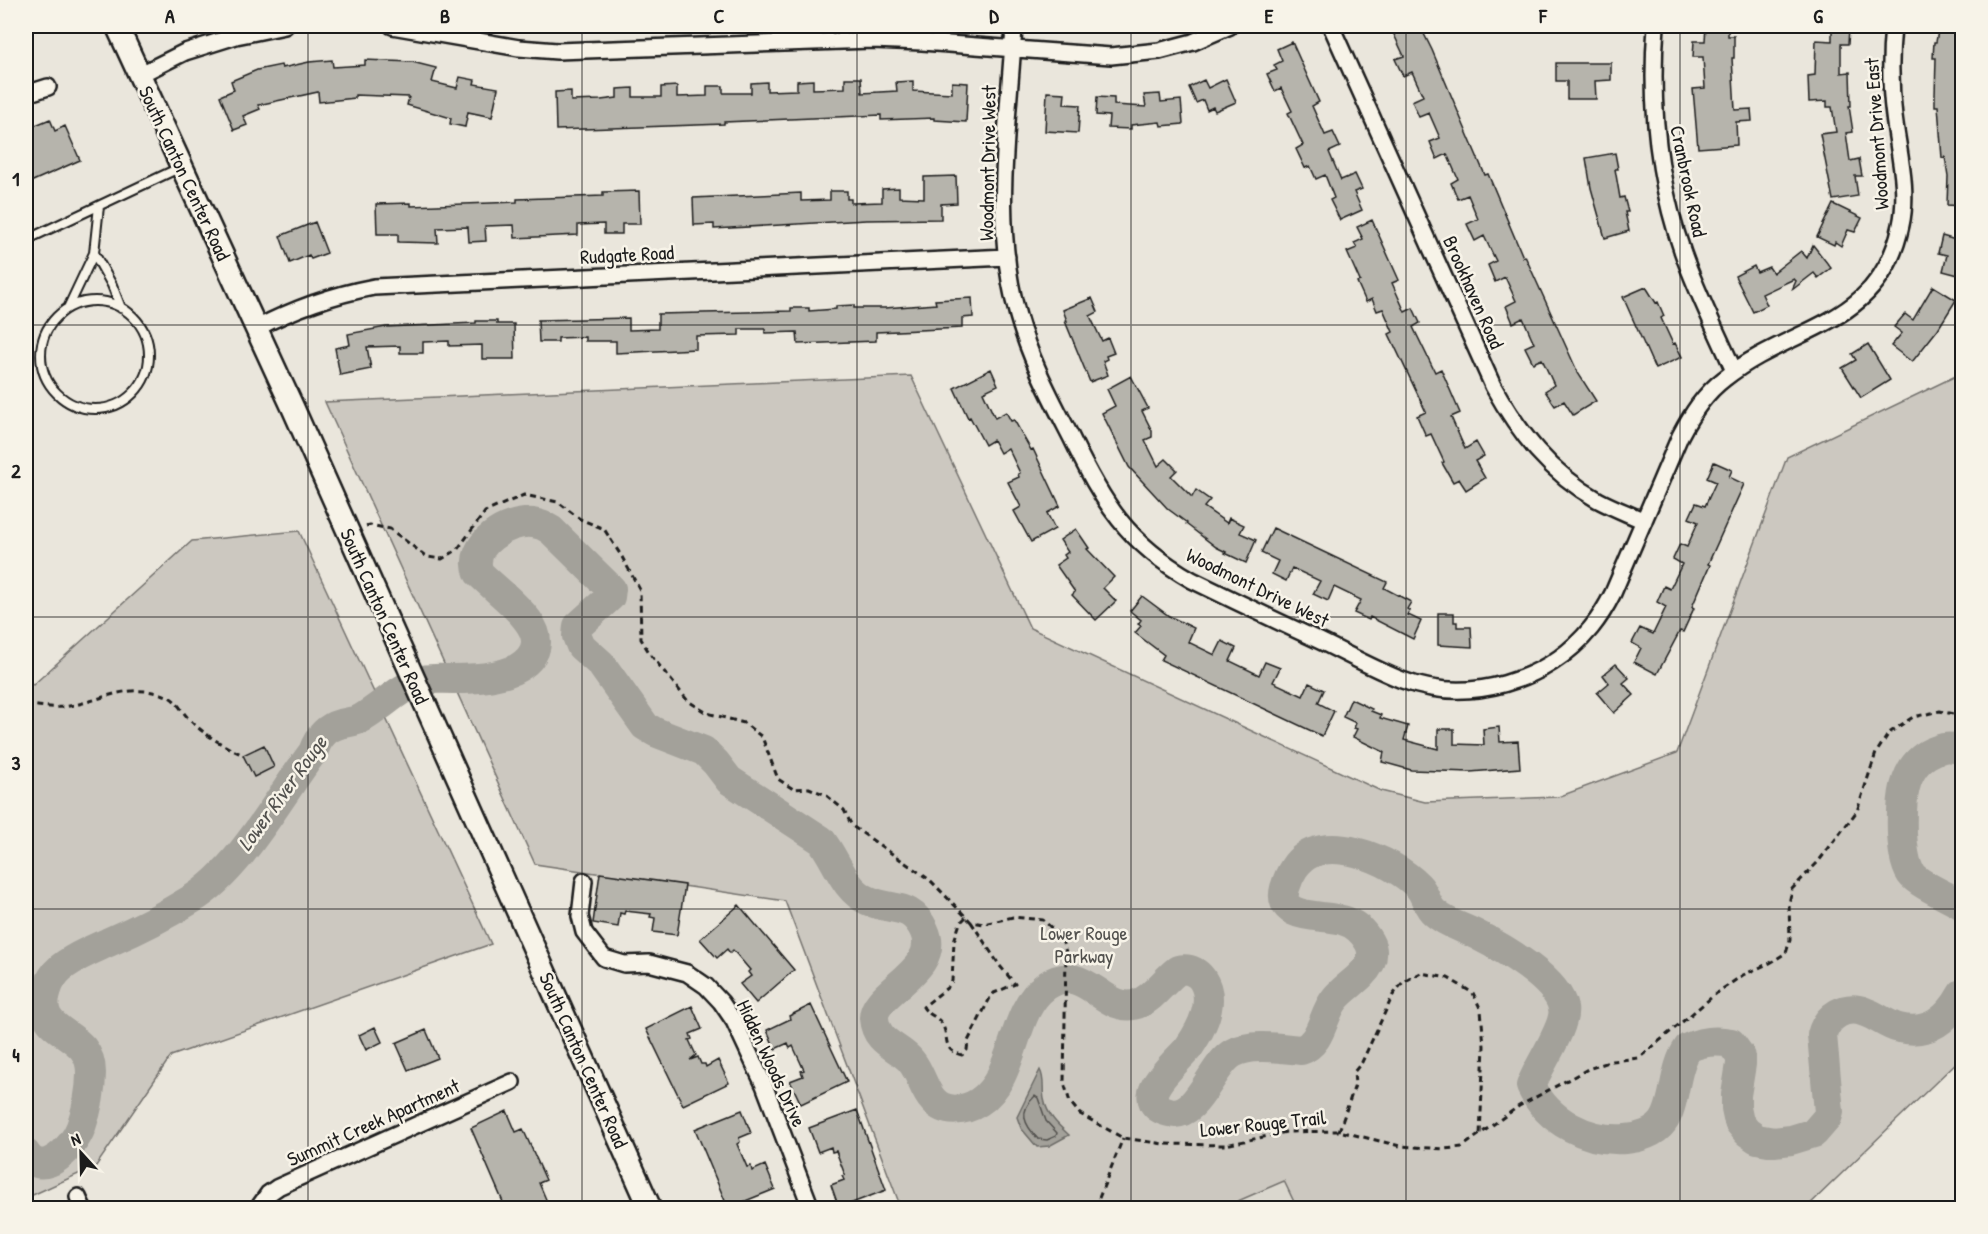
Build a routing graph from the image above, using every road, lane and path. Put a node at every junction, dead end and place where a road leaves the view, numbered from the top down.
1 (117, 26) edge
2 (285, 26) edge
3 (392, 26) edge
4 (1014, 26) edge
5 (1230, 26) edge
6 (1331, 26) edge
7 (1656, 26) edge
8 (1893, 26) edge
9 (1013, 49) junction
10 (140, 75) junction
11 (48, 87) dead end
12 (26, 94) edge
13 (182, 166) junction
14 (99, 206) junction
15 (26, 240) edge
16 (94, 253) junction
17 (1007, 257) junction
18 (68, 308) junction
19 (121, 308) junction
20 (257, 328) junction
21 (1734, 371) junction
22 (1644, 521) junction
23 (349, 533) junction
24 (26, 704) edge
25 (1962, 716) edge
26 (243, 755) dead end
27 (584, 881) dead end
28 (966, 917) junction
29 (971, 922) junction
30 (512, 1082) dead end
31 (1339, 1131) junction
32 (1479, 1136) junction
33 (1123, 1138) junction
34 (648, 1208) edge
35 (258, 1209) edge
36 (811, 1209) edge
37 (1095, 1209) edge

1 - 10 main road, South Canton Center Road
2 - 10 street
3 - 9 street
4 - 9 street, Woodmont Drive West
5 - 9 street
6 - 22 street, Brookhaven Road
7 - 21 street, Cranbrook Road
8 - 21 street, Woodmont Drive East
9 - 17 street, Woodmont Drive West
10 - 13 main road, South Canton Center Road
11 - 12 street
13 - 14 lane
13 - 20 main road, South Canton Center Road
14 - 15 lane
14 - 16 lane
16 - 18 lane
16 - 19 lane
17 - 20 street, Rudgate Road
17 - 22 street, Woodmont Drive West
18 - 19 lane
18 - 19 lane
20 - 23 main road, South Canton Center Road
21 - 22 street, Woodmont Drive East
23 - 28 path
23 - 34 main road, South Canton Center Road
24 - 26 path
25 - 32 path, Lower Rouge Trail
27 - 36 street, Hidden Woods Drive
28 - 29 path
28 - 29 path
29 - 33 path, Lower Rouge Trail
30 - 35 street, Summit Creek Apartment
31 - 32 path, Lower Rouge Trail
31 - 32 path
31 - 33 path, Lower Rouge Trail
33 - 37 path

